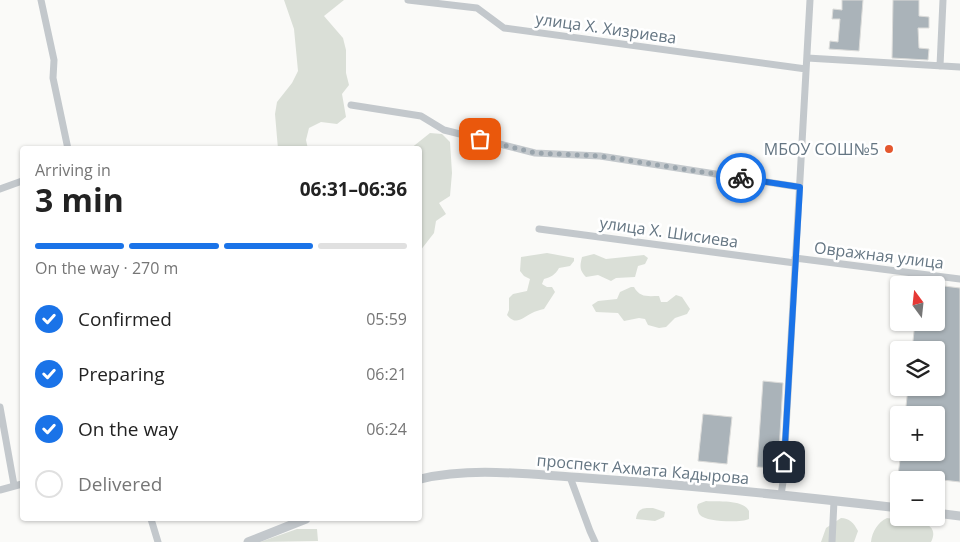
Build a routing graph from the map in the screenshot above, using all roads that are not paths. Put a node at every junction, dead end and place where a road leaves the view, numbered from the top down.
1 (41, 0) edge
2 (408, 0) edge
3 (810, 0) edge
4 (943, 0) edge
5 (807, 58) junction
6 (940, 66) junction
7 (960, 67) edge
8 (806, 68) junction
9 (351, 105) dead end
10 (67, 146) edge
11 (20, 182) edge
12 (800, 187) junction
13 (0, 189) edge
14 (539, 229) dead end
15 (795, 261) junction
16 (960, 279) edge
17 (0, 407) edge
18 (570, 477) junction
19 (422, 479) edge
20 (20, 484) edge
21 (14, 486) junction
22 (0, 490) edge
23 (781, 495) junction
24 (834, 501) junction
25 (890, 507) edge
26 (945, 514) edge
27 (960, 516) edge
28 (152, 521) edge
29 (301, 521) edge
30 (158, 542) edge
31 (248, 542) edge
32 (595, 542) edge
33 (832, 542) edge

1 - 10 street
2 - 8 street, улица Х. Хизриева
3 - 5 street
4 - 6 street
5 - 6 street
5 - 8 street
6 - 7 street
8 - 12 street
9 - 12 street
11 - 13 street
12 - 15 street
14 - 15 street, улица Х. Шисиева
15 - 16 street, Овражная улица
15 - 23 street
17 - 21 street
18 - 19 street, проспект Ахмата Кадырова
18 - 23 street, проспект Ахмата Кадырова
18 - 32 street
20 - 21 street
21 - 22 street
23 - 24 street, проспект Ахмата Кадырова
24 - 25 street, проспект Ахмата Кадырова
24 - 33 street
26 - 27 street
28 - 30 street
29 - 31 street

